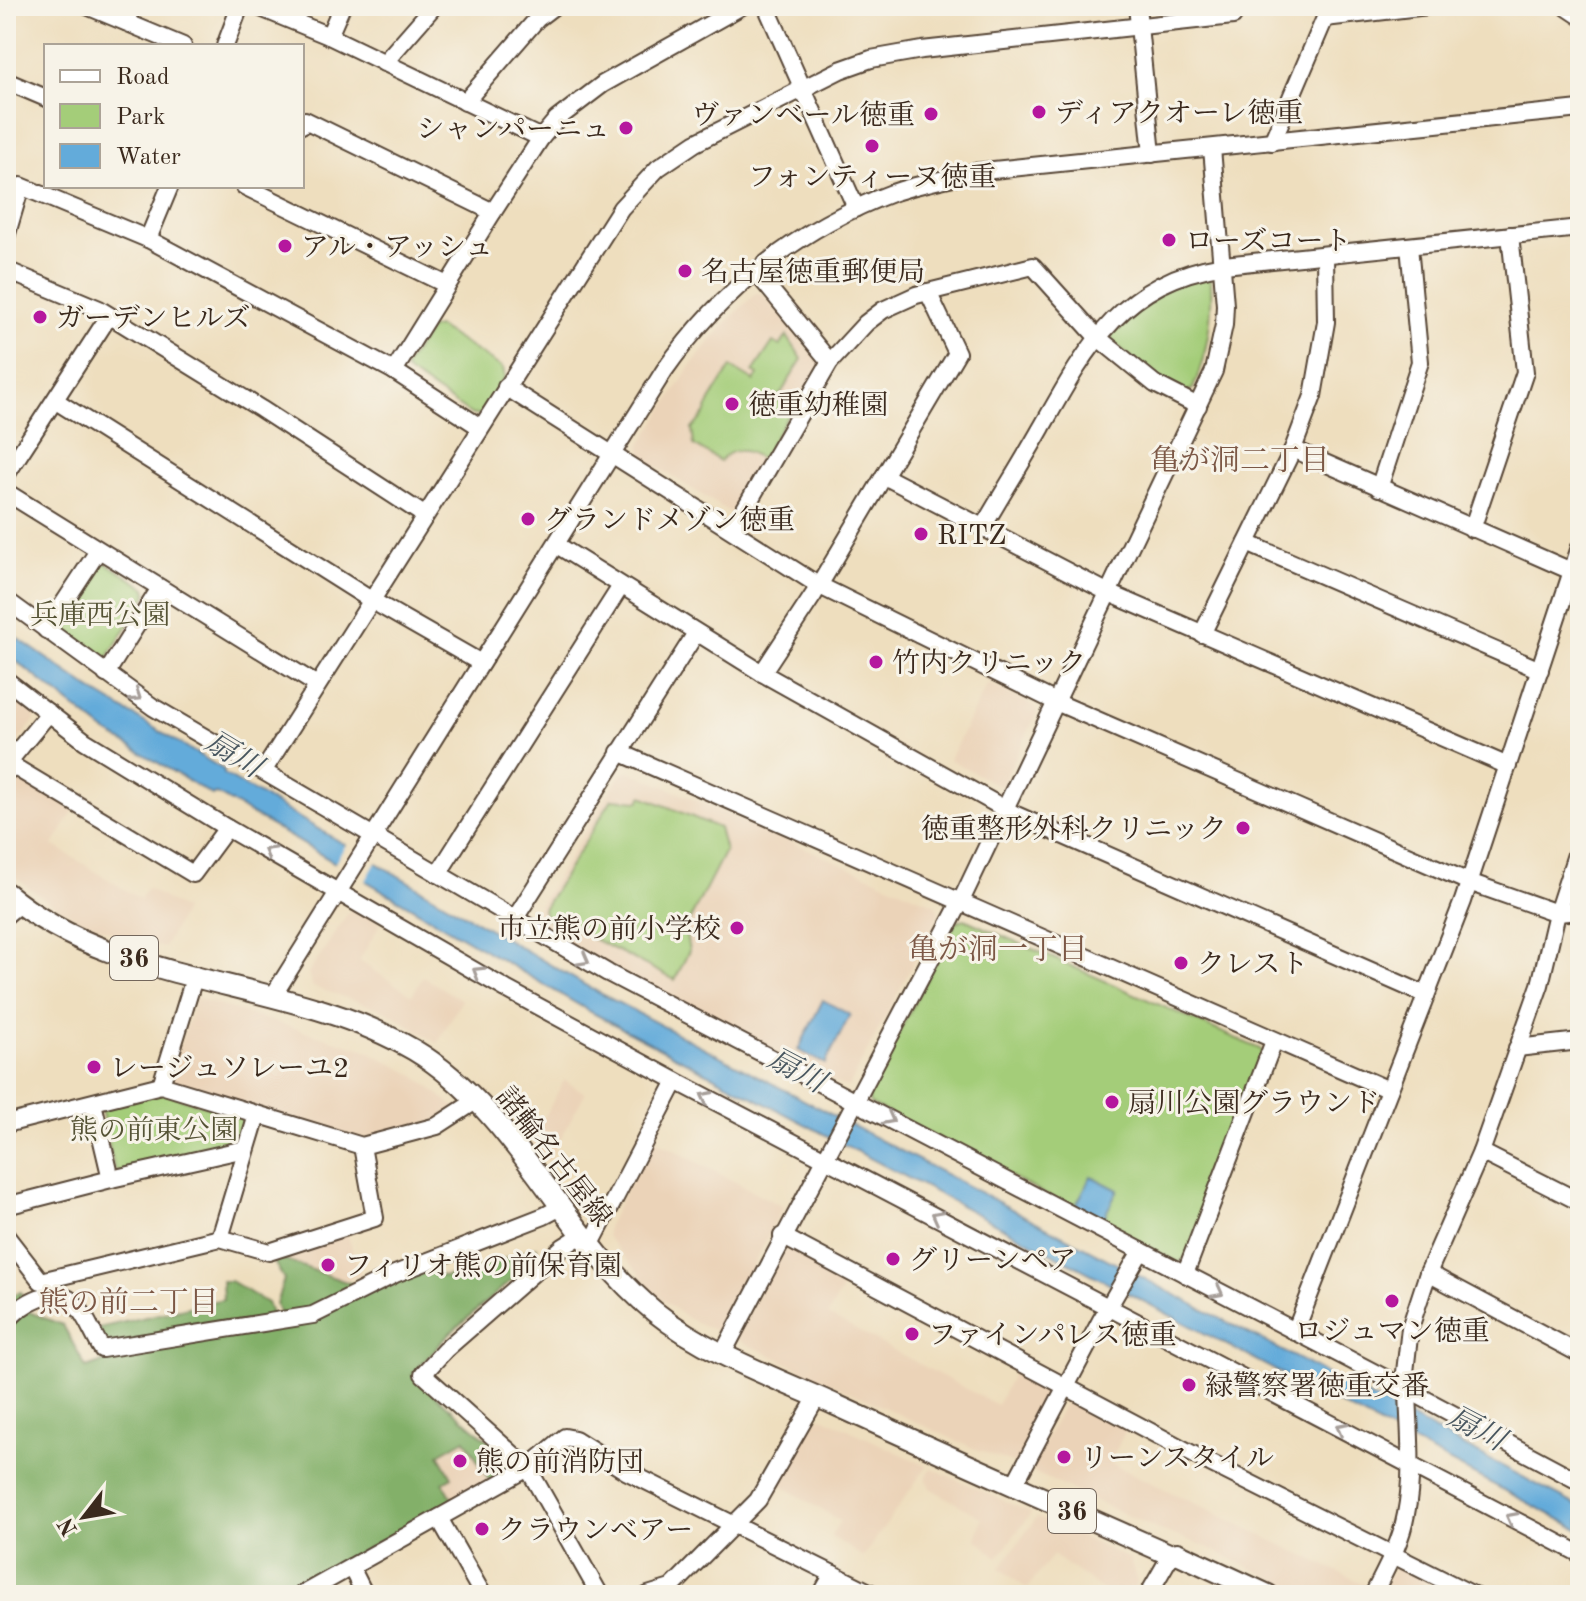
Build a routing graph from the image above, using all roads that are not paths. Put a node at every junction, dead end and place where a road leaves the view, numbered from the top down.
1 (87, 6) edge
2 (133, 6) edge
3 (240, 6) edge
4 (256, 6) edge
5 (342, 6) edge
6 (434, 6) edge
7 (554, 6) edge
8 (742, 6) edge
9 (766, 6) edge
10 (1137, 6) edge
11 (1235, 6) edge
12 (1428, 6) edge
13 (1565, 6) edge
14 (1326, 12) edge
15 (1580, 16) edge
16 (126, 22) junction
17 (1139, 27) junction
18 (329, 36) junction
19 (178, 44) edge
20 (226, 44) edge
21 (384, 63) junction
22 (6, 81) edge
23 (802, 89) junction
24 (44, 97) edge
25 (465, 102) junction
26 (1580, 109) edge
27 (304, 122) edge
28 (541, 138) junction
29 (1272, 142) junction
30 (1212, 148) junction
31 (1152, 154) junction
32 (169, 188) edge
33 (268, 192) edge
34 (856, 208) junction
35 (493, 212) junction
36 (1580, 228) edge
37 (1510, 235) junction
38 (6, 237) edge
39 (148, 239) junction
40 (1409, 246) junction
41 (1325, 255) junction
42 (1224, 265) junction
43 (6, 270) edge
44 (755, 271) junction
45 (447, 285) junction
46 (928, 292) junction
47 (109, 316) junction
48 (1097, 337) junction
49 (830, 362) junction
50 (394, 371) junction
51 (506, 387) junction
52 (56, 401) junction
53 (1198, 406) junction
54 (480, 427) junction
55 (1293, 449) junction
56 (613, 454) junction
57 (6, 475) edge
58 (884, 476) junction
59 (1379, 488) junction
60 (6, 492) edge
61 (424, 515) junction
62 (983, 527) junction
63 (733, 529) junction
64 (1472, 529) junction
65 (1247, 543) junction
66 (557, 545) junction
67 (1580, 547) edge
68 (98, 551) junction
69 (1576, 574) edge
70 (818, 585) junction
71 (621, 586) junction
72 (160, 588) junction
73 (1109, 593) junction
74 (6, 600) edge
75 (371, 600) junction
76 (46, 630) junction
77 (696, 633) junction
78 (1202, 634) junction
79 (481, 663) junction
80 (1540, 670) junction
81 (762, 673) junction
82 (106, 674) junction
83 (6, 680) edge
84 (317, 685) junction
85 (1056, 702) junction
86 (49, 713) junction
87 (619, 752) junction
88 (7, 764) edge
89 (1508, 766) junction
90 (264, 770) junction
91 (1005, 809) junction
92 (227, 828) junction
93 (371, 836) junction
94 (1580, 842) edge
95 (438, 874) junction
96 (1469, 882) junction
97 (338, 890) junction
98 (960, 903) junction
99 (10, 904) edge
100 (1580, 911) edge
101 (1557, 913) junction
102 (514, 920) junction
103 (195, 975) junction
104 (1426, 995) junction
105 (273, 996) junction
106 (1274, 1041) junction
107 (1580, 1041) edge
108 (1517, 1048) junction
109 (676, 1081) junction
110 (161, 1085) junction
111 (1389, 1090) junction
112 (477, 1100) junction
113 (854, 1100) junction
114 (93, 1103) junction
115 (257, 1115) junction
116 (6, 1124) edge
117 (362, 1146) junction
118 (245, 1149) junction
119 (1481, 1152) junction
120 (824, 1157) junction
121 (111, 1179) junction
122 (1580, 1202) edge
123 (6, 1206) edge
124 (561, 1207) junction
125 (6, 1236) edge
126 (782, 1236) junction
127 (220, 1238) junction
128 (586, 1240) junction
129 (1141, 1251) junction
130 (1428, 1273) junction
131 (1185, 1274) junction
132 (1109, 1306) junction
133 (6, 1323) edge
134 (1295, 1332) junction
135 (723, 1353) junction
136 (1580, 1354) edge
137 (1066, 1387) junction
138 (1408, 1390) junction
139 (817, 1397) junction
140 (1409, 1465) junction
141 (528, 1468) junction
142 (1580, 1482) edge
143 (1014, 1485) junction
144 (439, 1518) junction
145 (734, 1524) junction
146 (1580, 1554) edge
147 (1171, 1555) junction
148 (1393, 1555) junction
149 (351, 1567) junction
150 (833, 1574) junction
151 (301, 1595) edge
152 (365, 1595) edge
153 (483, 1595) edge
154 (600, 1595) edge
155 (648, 1595) edge
156 (821, 1595) edge
157 (875, 1595) edge
158 (1148, 1595) edge
159 (1236, 1595) edge
160 (1268, 1595) edge
161 (1373, 1595) edge
162 (1473, 1595) edge

1 - 16 street
2 - 16 street
3 - 20 street
4 - 18 street
5 - 18 street
6 - 21 street
7 - 25 street
8 - 28 street
9 - 23 street
10 - 17 street
11 - 17 street
12 - 14 street
13 - 15 street
14 - 29 street
16 - 19 street
17 - 23 street
17 - 31 street
18 - 21 street
21 - 25 street
22 - 24 street
23 - 34 street
23 - 51 street
25 - 28 street
26 - 29 street
27 - 35 street
28 - 35 street
29 - 30 street
30 - 31 street
30 - 42 street
31 - 34 street
32 - 39 street
33 - 45 street
34 - 44 street
35 - 45 street
36 - 37 street
37 - 40 street
37 - 64 street
38 - 39 street
39 - 50 street
40 - 41 street
40 - 59 street
41 - 42 street
41 - 55 street
42 - 48 street
42 - 53 street
43 - 47 street
44 - 49 street
44 - 56 street
45 - 50 street
46 - 48 street
46 - 49 street
46 - 58 street
47 - 52 street
47 - 61 street
48 - 53 street
48 - 62 street
49 - 63 street
50 - 54 street
51 - 54 street
51 - 56 street
52 - 57 street
52 - 75 street
53 - 73 street
54 - 61 street
55 - 59 street
55 - 65 street
56 - 63 street
56 - 66 street
58 - 62 street
58 - 70 street
59 - 64 street
60 - 68 street
61 - 75 street
62 - 73 street
63 - 70 street
64 - 69 street
65 - 78 street
65 - 80 street
66 - 71 street
66 - 79 street
67 - 69 street
68 - 72 street
68 - 76 street
69 - 80 street
70 - 81 street
70 - 85 street
71 - 77 street
71 - 95 street
72 - 82 street
72 - 84 street
73 - 78 street
73 - 85 street
74 - 76 street
75 - 79 street
75 - 84 street
76 - 82 street
77 - 81 street
77 - 87 street
78 - 89 street
79 - 93 street
80 - 89 street
81 - 91 street
82 -> 90 street
83 - 86 street
84 - 90 street
85 - 91 street
85 - 96 street
86 - 88 street
86 - 92 street
87 - 98 street
87 - 102 street
88 - 92 street
89 - 96 street
90 - 93 street
91 - 98 street
91 - 104 street
97 -> 92 street
93 - 95 street
93 - 97 street
94 - 101 street
95 - 102 street
96 - 101 street
96 - 104 street
97 - 105 street
109 -> 97 street
98 - 106 street
98 - 113 street
99 - 103 main road, 諸輪名古屋線 / 36
100 - 101 street
101 - 108 street
102 -> 113 street
103 - 105 main road, 諸輪名古屋線 / 36
103 - 110 street
104 - 111 street
105 - 112 main road, 諸輪名古屋線 / 36
106 - 111 street
106 - 131 street
107 - 108 street
108 - 119 street
120 -> 109 street
109 - 128 street
110 - 114 street
110 - 115 street
111 - 134 street
112 - 117 street
112 - 124 main road, 諸輪名古屋線 / 36
113 - 120 street
113 -> 129 street
114 - 116 street
114 - 121 street
115 - 117 street
115 - 118 street
117 - 127 street
118 - 121 street
118 - 127 street
119 - 122 street
119 - 130 street
120 - 126 street
132 -> 120 street
121 - 123 street
124 - 128 main road, 諸輪名古屋線 / 36
124 - 133 street
125 - 127 street
126 - 135 street
126 - 137 street
128 - 135 main road, 諸輪名古屋線 / 36
128 - 141 street
129 - 131 street
129 - 132 street
130 - 136 street
130 - 138 street
131 -> 134 street
132 - 137 street
140 -> 132 street
134 - 138 street
135 - 139 main road, 諸輪名古屋線 / 36
137 - 143 street
137 - 148 street
138 - 140 street
138 - 142 street
139 - 143 main road, 諸輪名古屋線 / 36
139 - 145 street
146 -> 140 street
140 - 148 street
141 - 144 street
141 - 145 street
141 - 154 street
143 - 147 main road, 諸輪名古屋線 / 36
144 - 149 street
144 - 153 street
145 - 150 street
145 - 155 street
147 - 158 street
147 - 159 main road, 諸輪名古屋線 / 36
147 - 160 main road, 諸輪名古屋線 / 36
148 - 161 street
148 - 162 street
149 - 151 street
149 - 152 street
150 - 156 street
150 - 157 street

